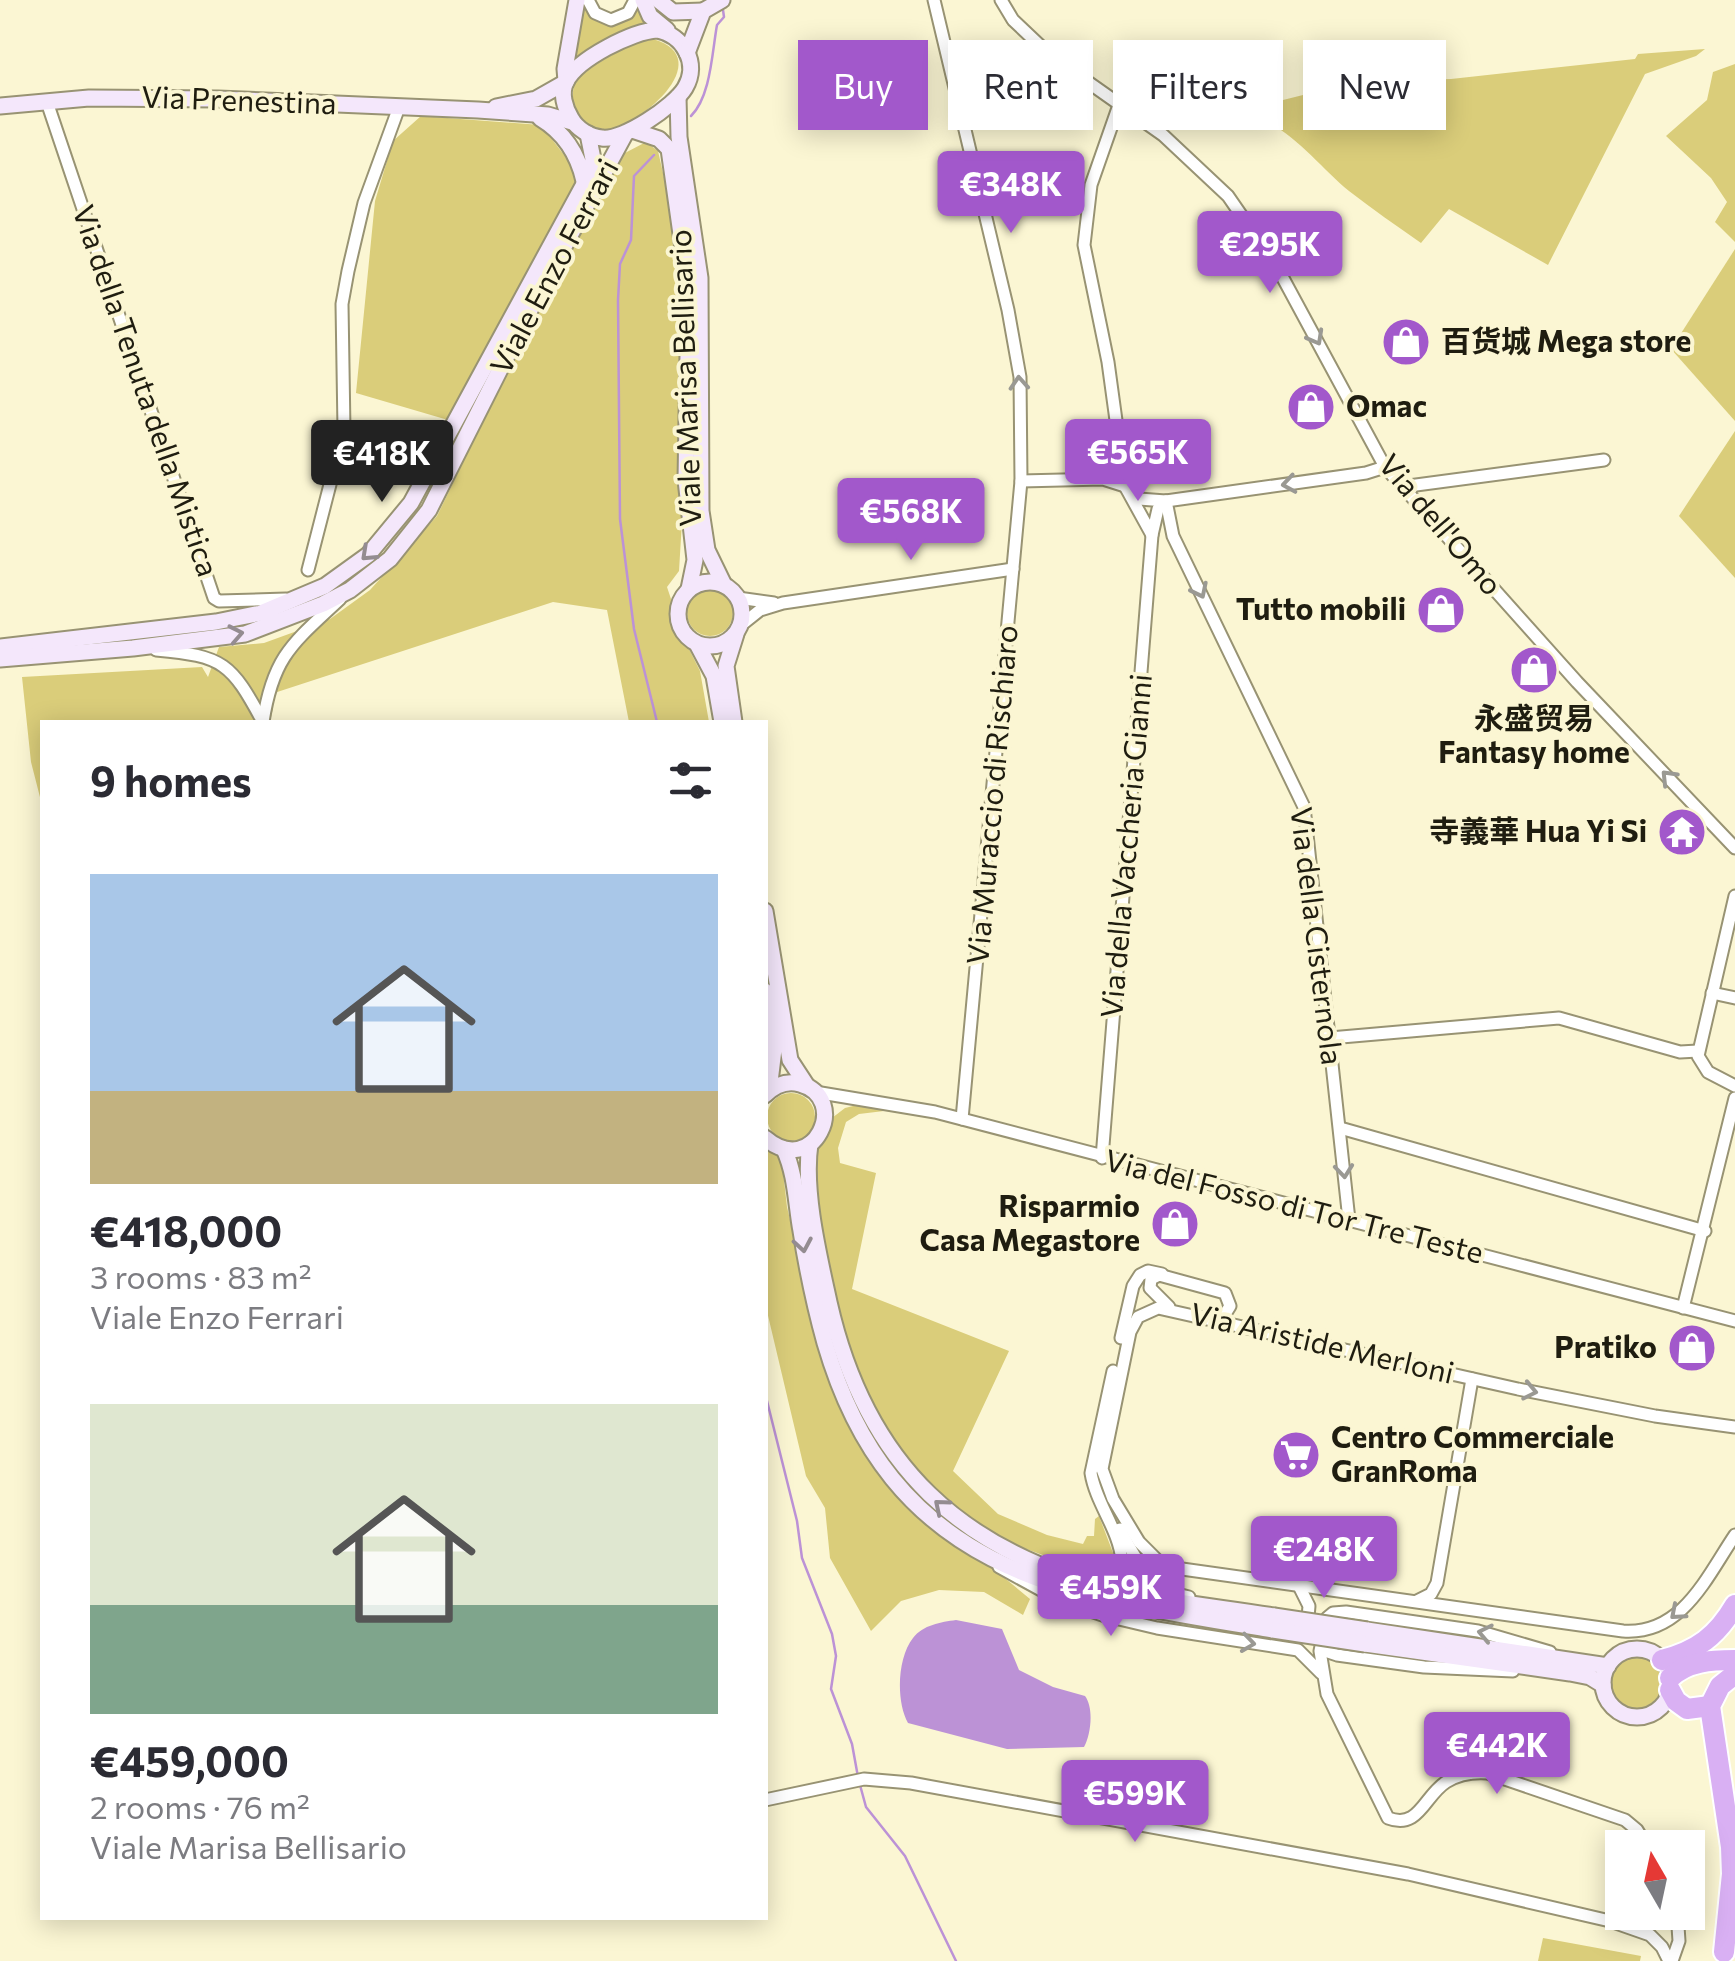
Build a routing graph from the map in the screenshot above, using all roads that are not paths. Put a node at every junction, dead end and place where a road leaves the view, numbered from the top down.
1 (577, 0) edge
2 (588, 0) edge
3 (635, 0) edge
4 (643, 0) edge
5 (658, 0) edge
6 (934, 0) edge
7 (1001, 0) edge
8 (714, 5) edge
9 (670, 32) junction
10 (687, 53) junction
11 (566, 82) junction
12 (678, 97) junction
13 (1113, 101) edge
14 (47, 102) junction
15 (0, 106) edge
16 (399, 107) junction
17 (478, 110) junction
18 (532, 115) junction
19 (1113, 121) edge
20 (572, 122) junction
21 (1156, 130) edge
22 (628, 133) junction
23 (588, 134) junction
24 (584, 181) junction
25 (1604, 460) dead end
26 (1385, 466) junction
27 (1021, 481) junction
28 (1125, 486) junction
29 (1402, 488) junction
30 (1166, 501) junction
31 (1172, 532) junction
32 (1152, 534) junction
33 (1013, 569) junction
34 (308, 570) dead end
35 (724, 584) junction
36 (690, 589) junction
37 (350, 590) junction
38 (300, 598) junction
39 (738, 598) junction
40 (783, 603) junction
41 (738, 630) junction
42 (698, 644) junction
43 (0, 646) edge
44 (133, 648) junction
45 (0, 659) edge
46 (262, 720) edge
47 (263, 720) edge
48 (722, 720) edge
49 (734, 720) edge
50 (1735, 848) edge
51 (1735, 896) edge
52 (768, 930) edge
53 (1712, 993) junction
54 (1735, 998) edge
55 (768, 1010) edge
56 (1330, 1038) junction
57 (1698, 1051) junction
58 (768, 1086) edge
59 (1735, 1086) edge
60 (811, 1089) junction
61 (768, 1092) edge
62 (1735, 1098) edge
63 (851, 1100) junction
64 (825, 1120) junction
65 (962, 1120) junction
66 (1340, 1128) junction
67 (768, 1140) edge
68 (810, 1144) junction
69 (784, 1150) junction
70 (1102, 1158) junction
71 (1349, 1220) junction
72 (1704, 1231) junction
73 (1162, 1274) junction
74 (1683, 1308) junction
75 (1172, 1309) junction
76 (1215, 1319) junction
77 (1735, 1320) edge
78 (1472, 1379) junction
79 (1735, 1428) edge
80 (1102, 1468) junction
81 (1735, 1536) edge
82 (962, 1543) junction
83 (1059, 1572) junction
84 (1299, 1586) junction
85 (1353, 1593) junction
86 (1416, 1602) junction
87 (1735, 1604) edge
88 (1328, 1616) junction
89 (1271, 1620) junction
90 (1321, 1640) junction
91 (1290, 1648) junction
92 (1356, 1658) junction
93 (1735, 1660) edge
94 (1608, 1666) junction
95 (1574, 1668) junction
96 (1735, 1674) edge
97 (1667, 1676) junction
98 (1324, 1677) junction
99 (1603, 1685) junction
100 (1710, 1706) junction
101 (768, 1799) edge
102 (1637, 1830) edge
103 (1735, 1907) edge
104 (1678, 1930) edge
105 (1723, 1956) edge
106 (1670, 1961) edge

1 - 11 main road
2 - 3 street
4 - 9 main road
5 - 8 main road
27 -> 6 street, Via Muraccio di Rischiaro
7 - 13 street, Via dell'Omo
8 - 10 main road
9 - 10 main road
9 - 11 main road
10 - 12 main road
11 - 17 main road, Via Prenestina
11 - 20 main road
12 - 22 main road
12 - 35 main road, Viale Marisa Bellisario
14 - 15 main road, Via Prenestina
14 - 16 main road, Via Prenestina
14 - 38 street, Via della Tenuta della Mistica
16 - 17 main road, Via Prenestina
16 - 34 street
17 - 18 main road, Via Prenestina
18 - 20 main road, Via Prenestina
18 - 24 main road, Viale Enzo Ferrari
19 - 28 street
20 - 23 main road
21 -> 26 street, Via dell'Omo
22 - 23 main road
22 - 36 main road, Viale Marisa Bellisario
22 - 37 main road, Viale Enzo Ferrari
23 - 24 main road, Viale Enzo Ferrari
24 -> 38 main road, Viale Enzo Ferrari
25 - 29 street
26 - 29 street, Via dell'Omo
26 -> 30 street
27 - 28 street
27 - 33 street, Via Muraccio di Rischiaro
28 - 30 street
28 - 32 street
50 -> 29 street, Via dell'Omo
30 - 31 street, Via della Cisternola
30 - 32 street, Via della Vaccheria Gianni
31 - 32 street
31 -> 56 street, Via della Cisternola
32 - 70 street, Via della Vaccheria Gianni
33 - 40 street
33 - 65 street, Via Muraccio di Rischiaro
35 - 36 main road
35 - 39 main road
36 - 42 main road
44 -> 37 main road, Viale Enzo Ferrari
37 - 47 street
38 - 43 main road, Viale Enzo Ferrari
39 - 40 street
39 - 41 main road
40 - 41 street
41 - 42 main road
41 - 49 main road
42 - 48 main road
44 - 45 main road, Viale Enzo Ferrari
44 - 46 street
51 - 53 street
52 - 60 main road
53 - 54 street
53 - 57 street
55 - 58 main road
56 - 57 street
56 - 66 street, Via della Cisternola
57 - 59 street
60 - 61 main road
60 - 63 street, Via del Fosso di Tor Tre Teste
60 - 64 main road
62 - 72 street
63 - 64 street
63 - 65 street, Via del Fosso di Tor Tre Teste
64 - 68 main road
65 - 70 street, Via del Fosso di Tor Tre Teste
66 -> 71 street, Via della Cisternola
66 - 72 street
67 - 69 main road
68 - 69 main road
83 -> 68 main road
69 -> 82 main road
70 - 71 street, Via del Fosso di Tor Tre Teste
71 - 74 street, Via del Fosso di Tor Tre Teste
72 - 74 street
73 - 75 street
73 - 76 street
73 - 83 street
74 - 77 street, Via del Fosso di Tor Tre Teste
75 - 76 street, Via Aristide Merloni
75 - 80 street, Via Aristide Merloni
76 - 78 street, Via Aristide Merloni
78 -> 79 street, Via Aristide Merloni
78 - 86 street
80 - 84 street
80 - 89 street
81 -> 86 street
82 - 89 main road
82 -> 91 street
83 - 89 main road
84 - 85 street
84 - 91 street
85 - 86 street
85 - 88 street
87 - 97 highway
88 - 90 street
95 -> 88 street
89 - 95 main road, bridge
90 - 92 street
90 - 98 street
91 - 98 street
92 - 95 street
92 - 98 street
93 - 97 highway
94 - 95 main road
94 - 97 main road
94 - 99 main road
95 - 99 main road
96 - 100 highway
97 - 99 main road
97 - 100 highway
98 - 102 street
100 - 105 highway
101 - 106 street
103 - 105 highway
104 - 106 street

